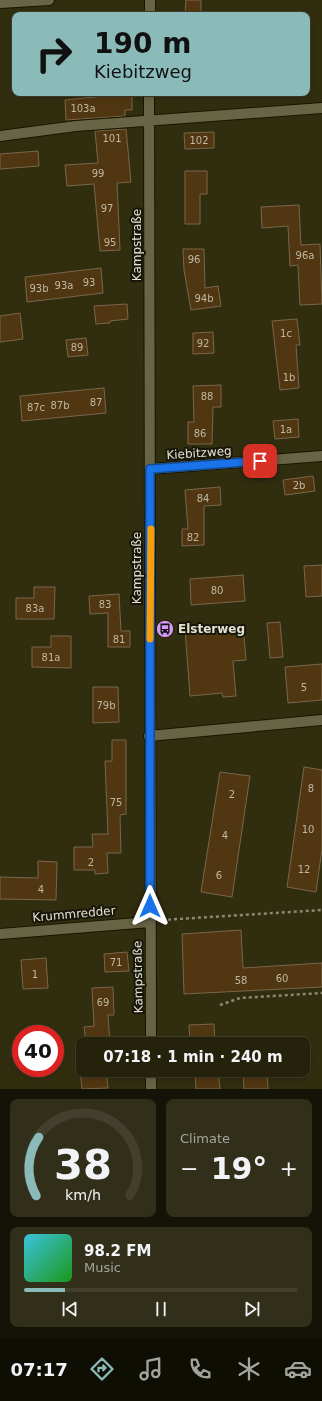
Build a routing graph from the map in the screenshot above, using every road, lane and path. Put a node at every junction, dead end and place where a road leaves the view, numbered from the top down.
1 (50, 0) edge
2 (150, 0) edge
3 (0, 3) edge
4 (150, 12) edge
5 (149, 96) edge
6 (322, 108) edge
7 (149, 121) junction
8 (0, 136) edge
9 (322, 456) edge
10 (150, 469) junction
11 (322, 720) edge
12 (149, 736) junction
13 (322, 910) edge
14 (150, 922) junction
15 (0, 934) edge
16 (322, 993) edge
17 (220, 1005) dead end
18 (151, 1037) edge
19 (151, 1077) edge
20 (151, 1089) edge

1 - 3 street
2 - 4 street
5 - 7 street, Kampstraße
6 - 7 street
7 - 8 street
7 - 10 street, Kampstraße
9 - 10 street, Kiebitzweg
10 - 12 street, Kampstraße
11 - 12 street
12 - 14 street, Kampstraße
13 - 14 path
14 - 15 street, Krummredder
14 - 18 street, Kampstraße
16 - 17 path
19 - 20 street

